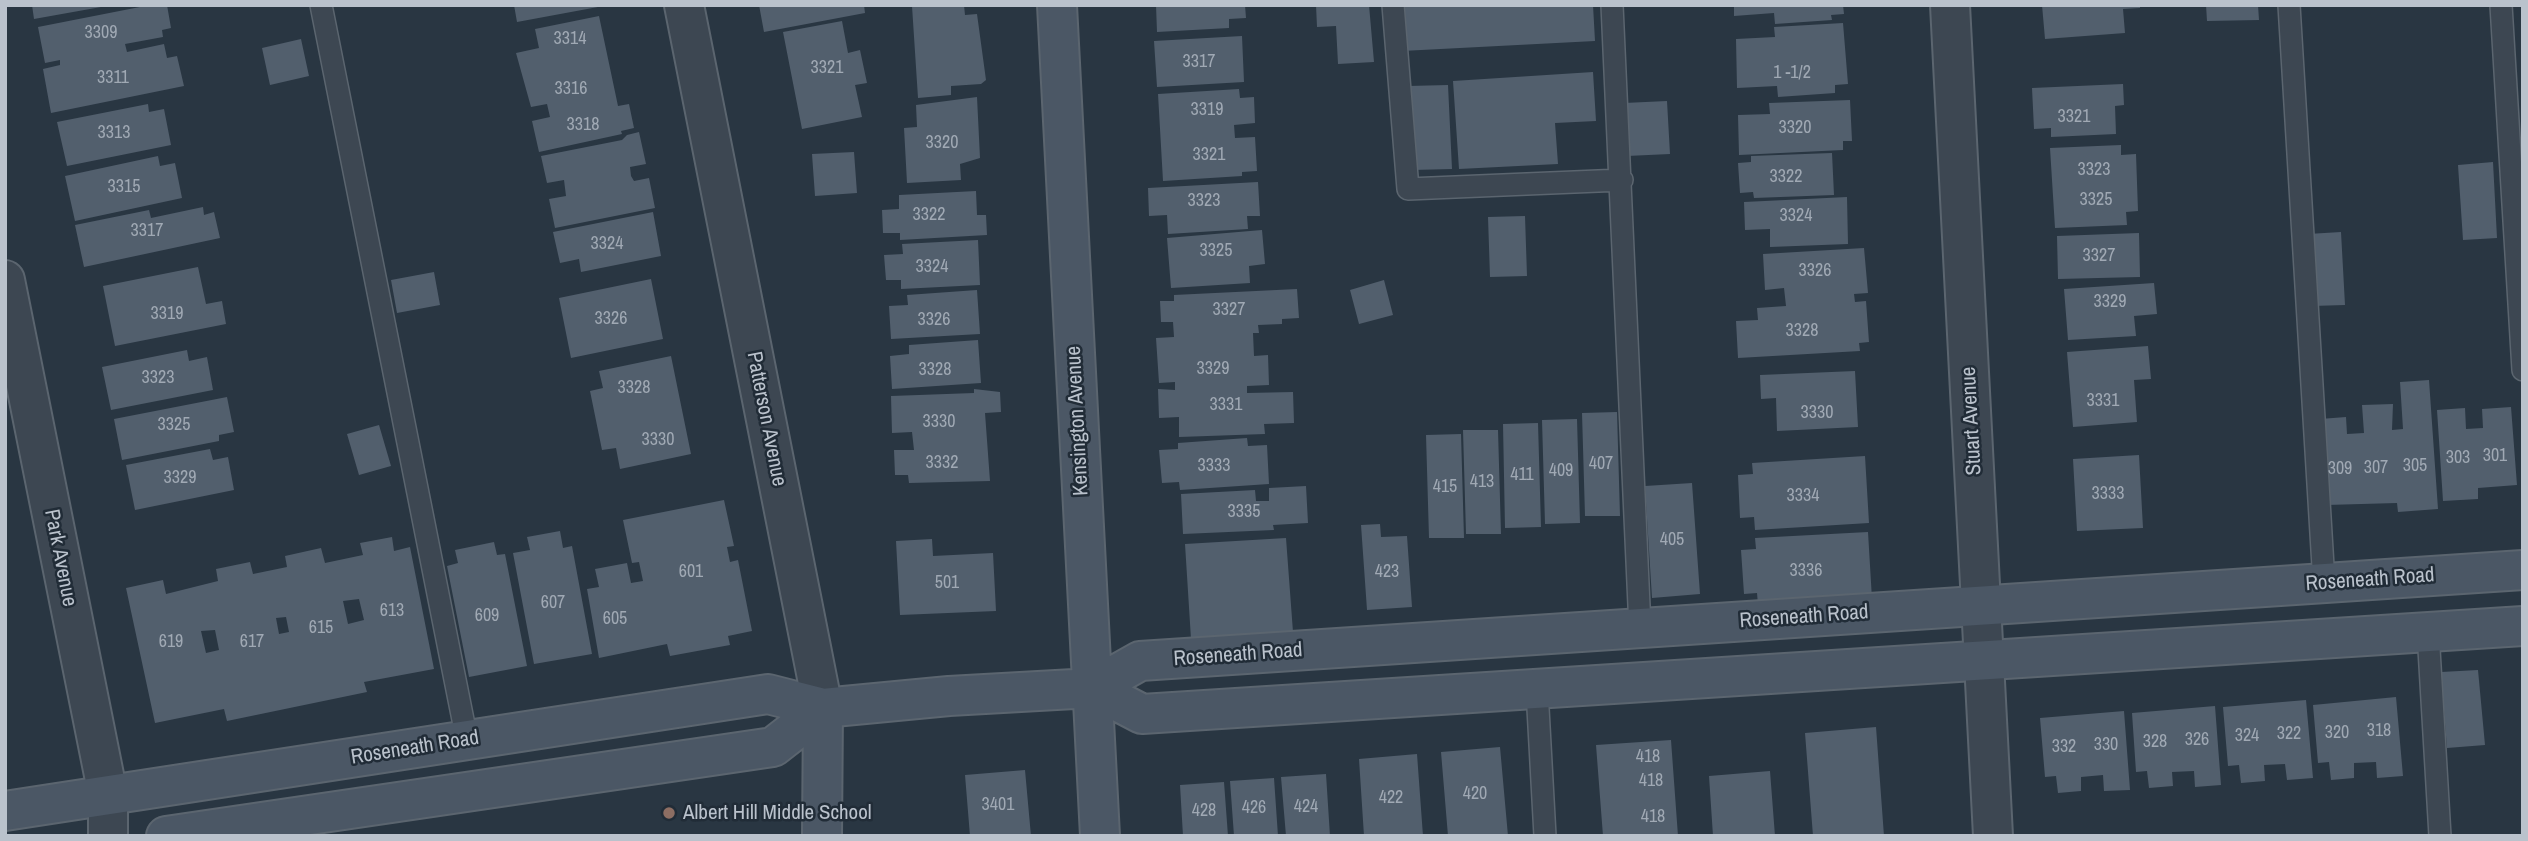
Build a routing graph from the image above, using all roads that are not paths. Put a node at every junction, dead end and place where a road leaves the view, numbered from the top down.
1 (321, 5) edge
2 (684, 5) edge
3 (1057, 5) edge
4 (1393, 5) edge
5 (1612, 5) edge
6 (1950, 5) edge
7 (2289, 5) edge
8 (2501, 5) edge
9 (1622, 180) junction
10 (5, 280) edge
11 (2523, 370) edge
12 (2523, 570) edge
13 (2324, 583) junction
14 (1982, 605) junction
15 (2523, 626) edge
16 (1640, 628) junction
17 (2428, 632) junction
18 (1985, 661) junction
19 (1092, 688) junction
20 (1537, 690) junction
21 (823, 708) junction
22 (467, 740) junction
23 (108, 795) junction
24 (5, 811) edge
25 (108, 836) edge
26 (166, 836) edge
27 (822, 836) edge
28 (1100, 836) edge
29 (1545, 836) edge
30 (1993, 836) edge
31 (2440, 836) edge

1 - 22 lane
2 - 21 street, Patterson Avenue
3 - 19 street, Kensington Avenue
4 - 9 lane
5 - 9 lane
6 - 14 street, Stuart Avenue
7 - 13 lane
8 - 11 lane
9 - 16 lane
10 - 23 street, Park Avenue
12 - 13 street, Roseneath Road
13 - 14 street, Roseneath Road
14 - 16 street, Roseneath Road
14 - 18 street, Stuart Avenue
15 - 17 street
16 - 19 street, Roseneath Road
17 - 18 street
17 - 31 lane
18 - 20 street
18 - 30 street, Stuart Avenue
19 - 20 street
19 - 21 street, Roseneath Road
19 - 28 street, Kensington Avenue
20 - 29 lane
21 - 22 street, Roseneath Road
21 - 26 street
21 - 27 street, Patterson Avenue
22 - 23 street, Roseneath Road
23 - 24 street, Roseneath Road
23 - 25 street, Park Avenue

